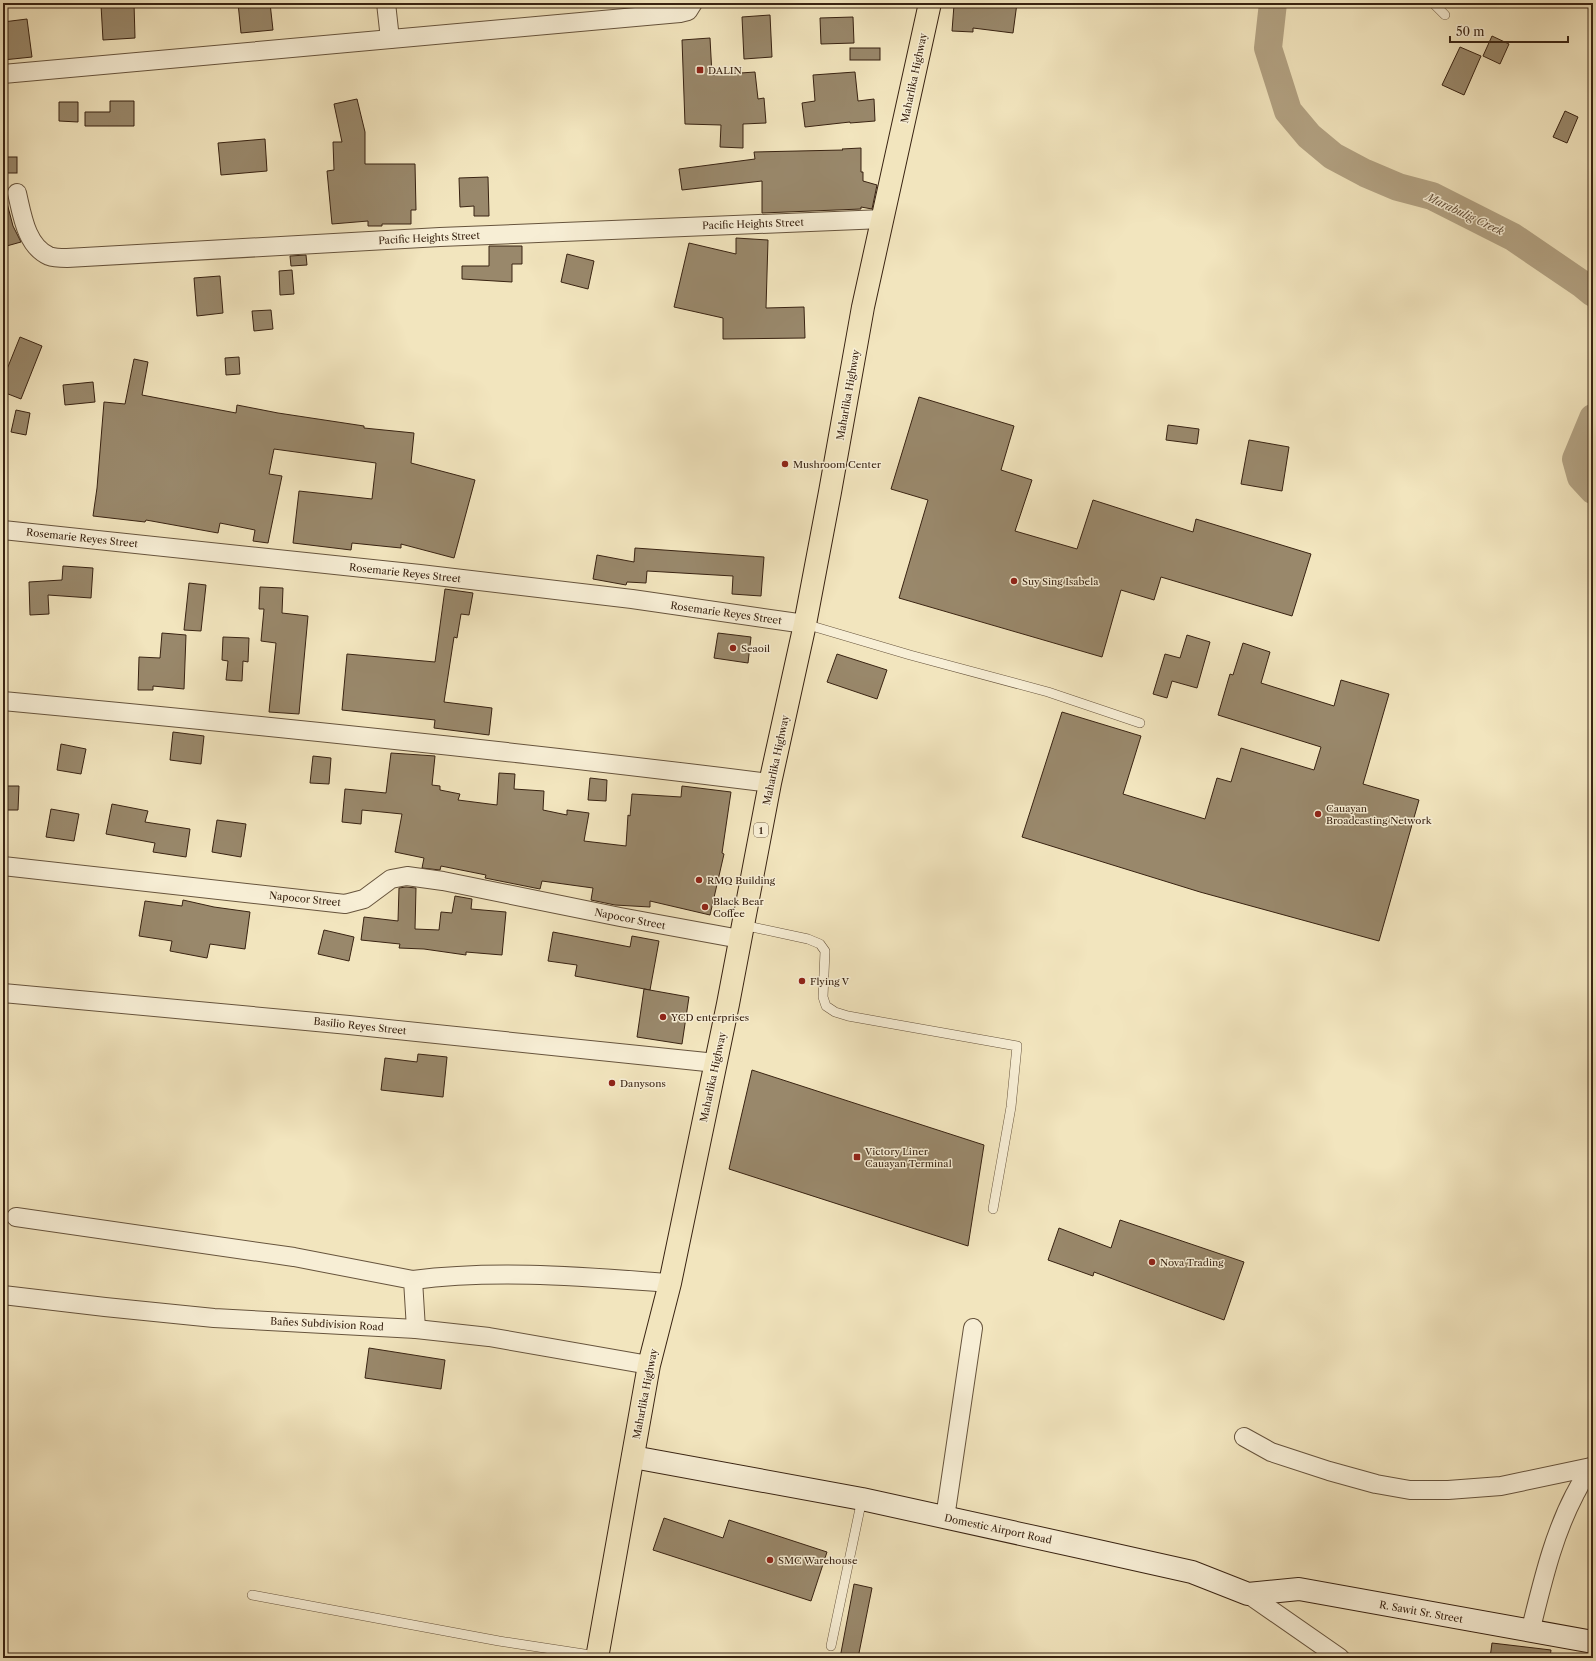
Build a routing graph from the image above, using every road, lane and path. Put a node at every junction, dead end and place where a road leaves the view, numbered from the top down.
1 (386, 3) edge
2 (693, 3) edge
3 (930, 3) edge
4 (1433, 3) edge
5 (1445, 15) dead end
6 (390, 39) junction
7 (3, 74) edge
8 (16, 193) dead end
9 (883, 218) junction
10 (3, 530) edge
11 (805, 624) junction
12 (3, 701) edge
13 (1140, 723) dead end
14 (770, 783) junction
15 (3, 866) edge
16 (742, 932) junction
17 (3, 993) edge
18 (716, 1063) junction
19 (993, 1209) dead end
20 (16, 1217) dead end
21 (413, 1280) junction
22 (670, 1282) junction
23 (3, 1295) edge
24 (973, 1328) dead end
25 (416, 1329) junction
26 (650, 1365) junction
27 (1244, 1437) dead end
28 (633, 1457) junction
29 (1592, 1467) edge
30 (862, 1499) junction
31 (945, 1518) junction
32 (1248, 1594) junction
33 (252, 1596) dead end
34 (1530, 1632) junction
35 (1593, 1642) edge
36 (831, 1646) dead end
37 (597, 1657) edge
38 (1340, 1658) edge

1 - 6 street
2 - 6 street
3 - 9 highway, Maharlika Highway / 1
4 - 5 lane
6 - 7 street
8 - 9 street, Pacific Heights Street
9 - 11 highway, Maharlika Highway / 1
10 - 11 street, Rosemarie Reyes Street
11 - 13 lane
11 - 14 highway, Maharlika Highway / 1
12 - 14 street
14 - 16 highway, Maharlika Highway / 1
15 - 16 street, Napocor Street
16 - 18 highway, Maharlika Highway / 1
16 - 19 lane
17 - 18 street, Basilio Reyes Street
18 - 22 highway, Maharlika Highway / 1
20 - 21 street
21 - 22 street
21 - 25 street
22 - 26 highway, Maharlika Highway / 1
23 - 25 street, Bañes Subdivision Road
24 - 31 street
25 - 26 street, Bañes Subdivision Road
26 - 28 highway, Maharlika Highway / 1
27 - 29 street
28 - 30 street, Domestic Airport Road
28 - 37 highway, Maharlika Highway / 1
29 - 34 street
30 - 31 street, Domestic Airport Road
30 - 36 lane
31 - 32 street, Domestic Airport Road
32 - 34 street, R. Sawit Sr. Street
32 - 38 street, Domestic Airport Road
33 - 37 lane
34 - 35 street, R. Sawit Sr. Street

